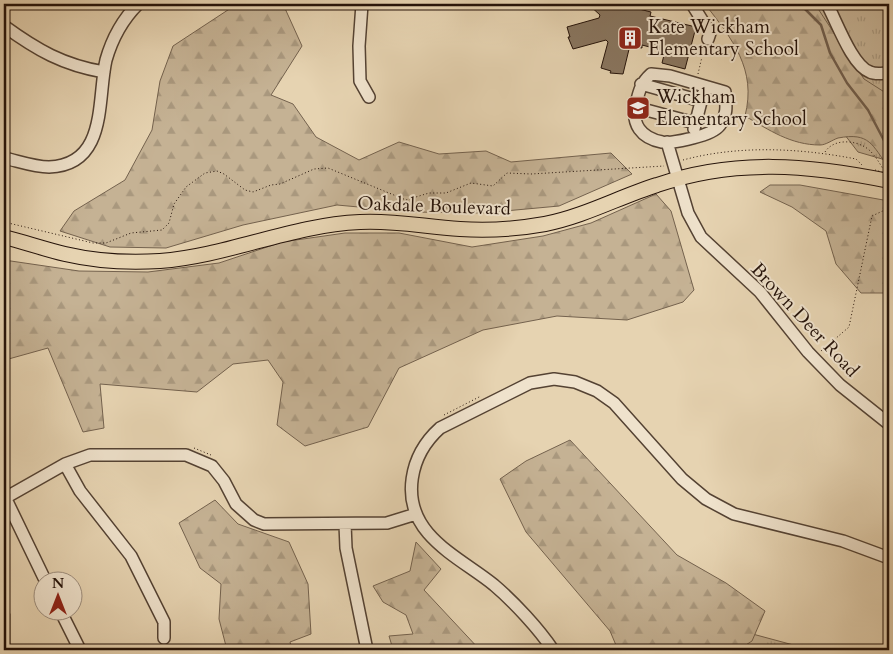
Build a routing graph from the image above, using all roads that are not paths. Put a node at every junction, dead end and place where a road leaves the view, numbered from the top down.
1 (138, 4) edge
2 (362, 4) edge
3 (692, 4) edge
4 (826, 4) edge
5 (4, 26) edge
6 (707, 42) road end
7 (104, 72) junction
8 (889, 73) edge
9 (701, 81) junction
10 (641, 84) junction
11 (369, 97) dead end
12 (701, 101) junction
13 (635, 107) junction
14 (695, 123) junction
15 (691, 138) junction
16 (667, 142) junction
17 (4, 158) edge
18 (885, 176) edge
19 (678, 178) junction
20 (4, 237) edge
21 (889, 424) edge
22 (65, 464) junction
23 (6, 493) edge
24 (416, 514) junction
25 (345, 524) junction
26 (889, 558) edge
27 (42, 572) edge
28 (66, 622) edge
29 (164, 638) dead end
30 (80, 650) edge
31 (367, 650) edge
32 (553, 650) edge

1 - 7 street
2 - 11 street
3 - 6 street
4 - 8 street
5 - 7 street
7 - 17 street
9 - 10 street
9 - 12 street
9 - 15 street
10 - 12 street
10 - 13 street
12 - 14 street
13 - 14 street
13 - 16 street
14 - 15 street
15 - 16 street
16 - 19 street, Brown Deer Road
18 - 19 main road, Oakdale Boulevard
19 - 20 main road, Oakdale Boulevard
19 - 21 street, Brown Deer Road
22 - 23 street
22 - 25 street
22 - 29 street
23 - 27 street
24 - 25 street
24 - 26 street
24 - 32 street
25 - 31 street
28 - 30 street

